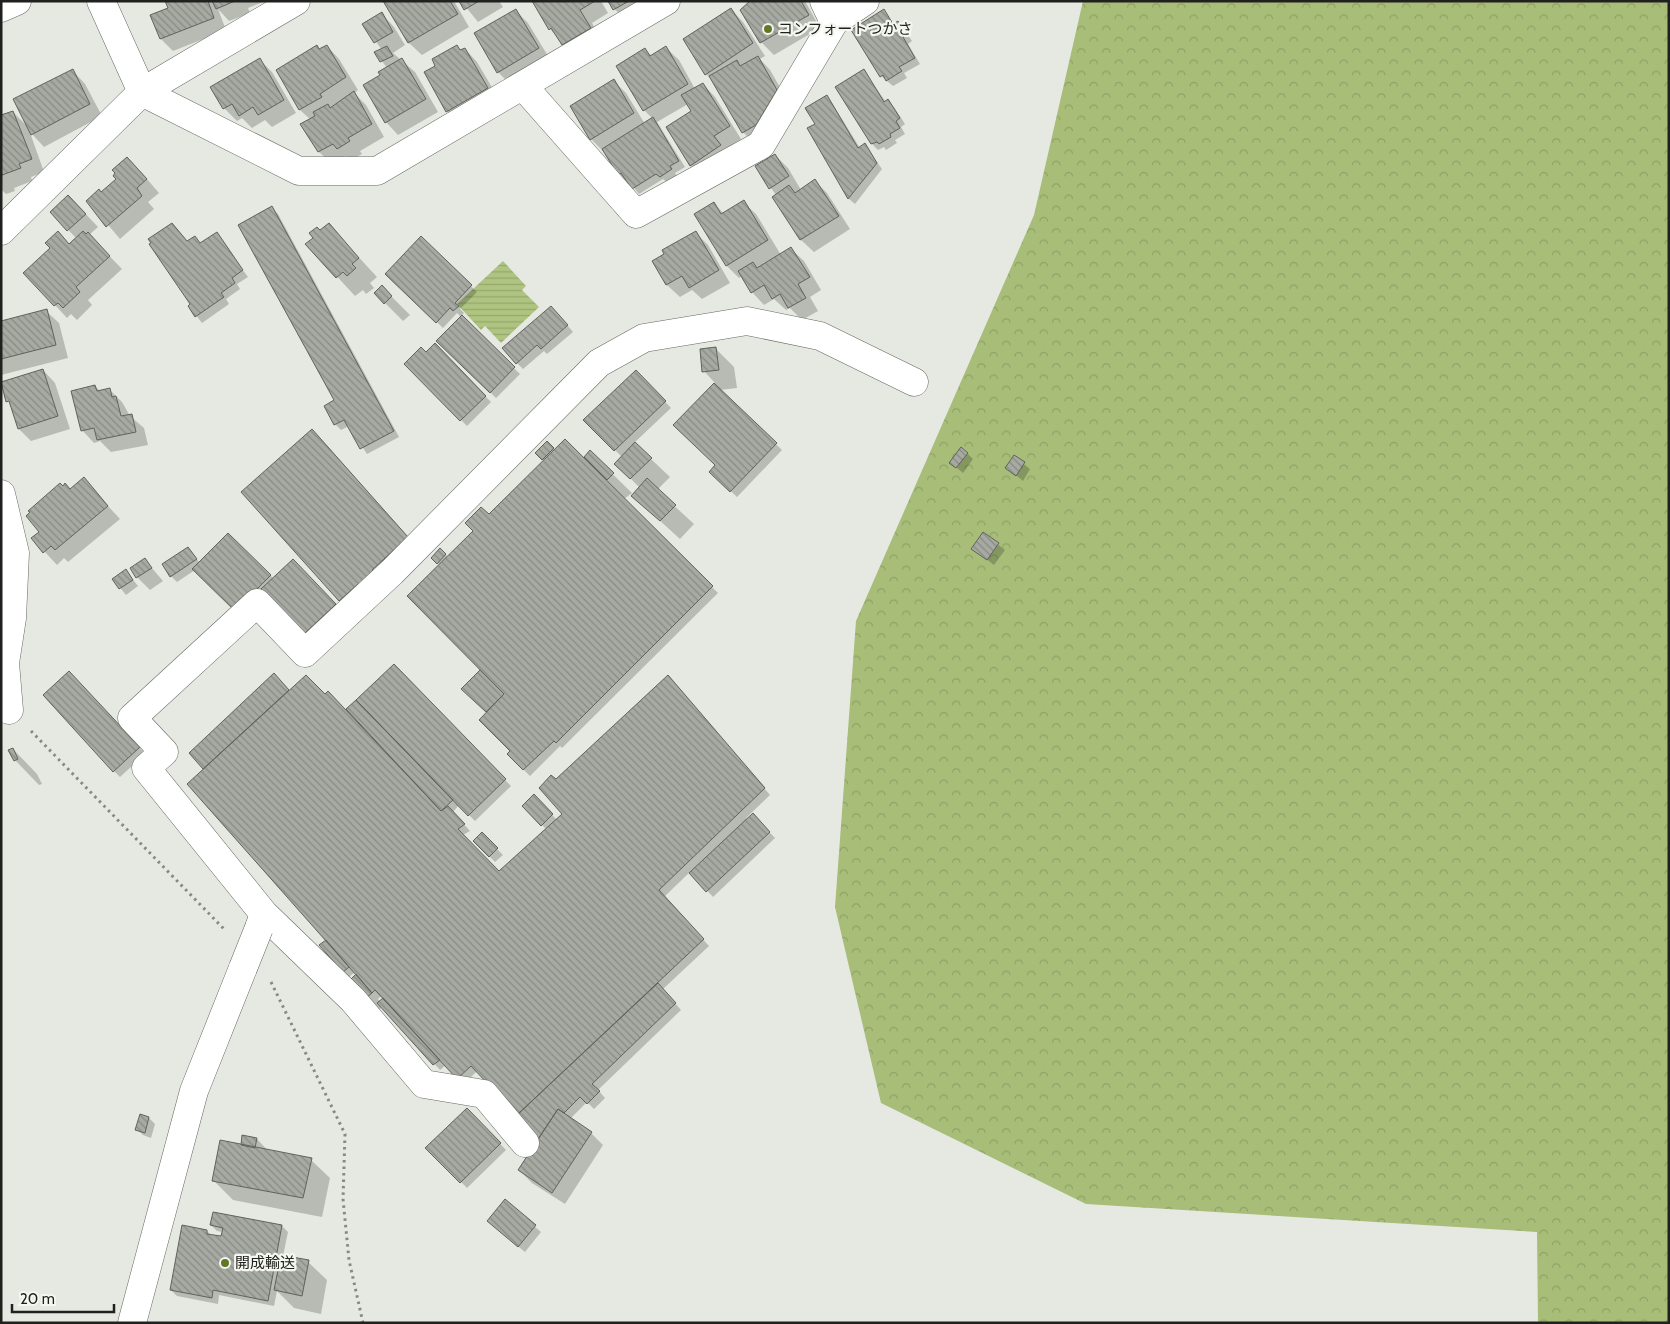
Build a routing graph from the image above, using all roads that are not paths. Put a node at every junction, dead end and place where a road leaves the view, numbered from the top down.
1 (17, 1) edge
2 (101, 1) edge
3 (296, 1) edge
4 (666, 1) edge
5 (865, 1) edge
6 (1, 8) edge
7 (829, 11) edge
8 (522, 86) junction
9 (142, 92) junction
10 (1, 231) edge
11 (914, 382) dead end
12 (1, 494) edge
13 (9, 710) road end
14 (262, 921) junction
15 (526, 1143) dead end
16 (132, 1323) edge

1 - 6 street
2 - 9 street
3 - 9 street
4 - 8 street
5 - 7 street
7 - 8 street
8 - 9 street
9 - 10 street
11 - 14 street
12 - 13 street
14 - 15 street
14 - 16 street, bridge

